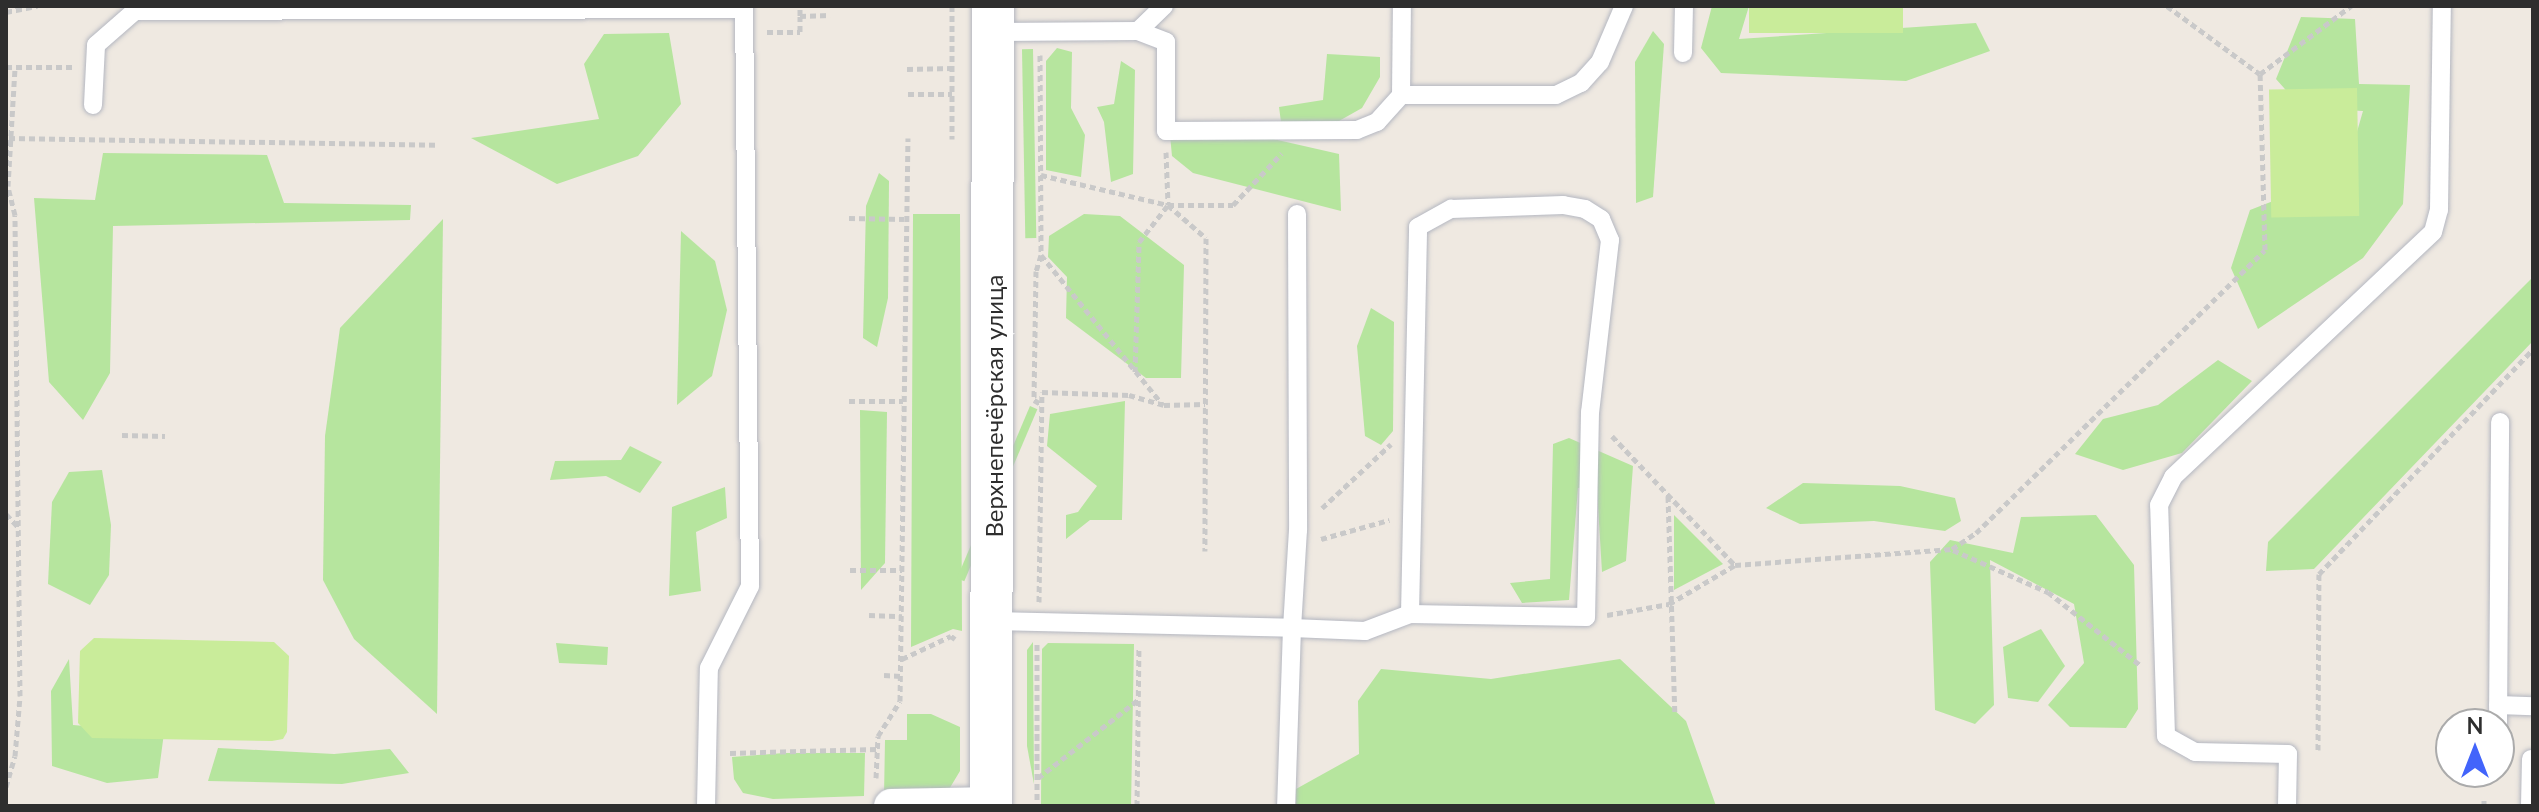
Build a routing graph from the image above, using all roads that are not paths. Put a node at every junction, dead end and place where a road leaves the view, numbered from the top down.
1 (1164, 6) edge
2 (1402, 6) edge
3 (1624, 6) edge
4 (1684, 6) edge
5 (2442, 6) edge
6 (744, 7) edge
7 (994, 19) edge
8 (1138, 31) junction
9 (1683, 53) dead end
10 (1401, 95) junction
11 (93, 105) dead end
12 (1297, 214) dead end
13 (2500, 422) dead end
14 (1410, 614) junction
15 (993, 621) junction
16 (1292, 628) junction
17 (2498, 708) edge
18 (2531, 759) dead end
19 (884, 793) edge
20 (991, 805) edge
21 (706, 806) edge
22 (1286, 806) edge
23 (2287, 806) edge
24 (2530, 806) edge

1 - 8 lane
2 - 10 lane
3 - 10 lane
4 - 9 lane
5 - 23 lane
6 - 11 lane
6 - 21 lane
7 - 8 lane
7 - 15 street, Верхнепечёрская улица
8 - 10 lane
12 - 16 lane
13 - 17 lane
14 - 14 lane
14 - 16 lane
15 - 16 lane
15 - 20 street, Верхнепечёрская улица
16 - 22 lane
18 - 24 lane
19 - 20 street

